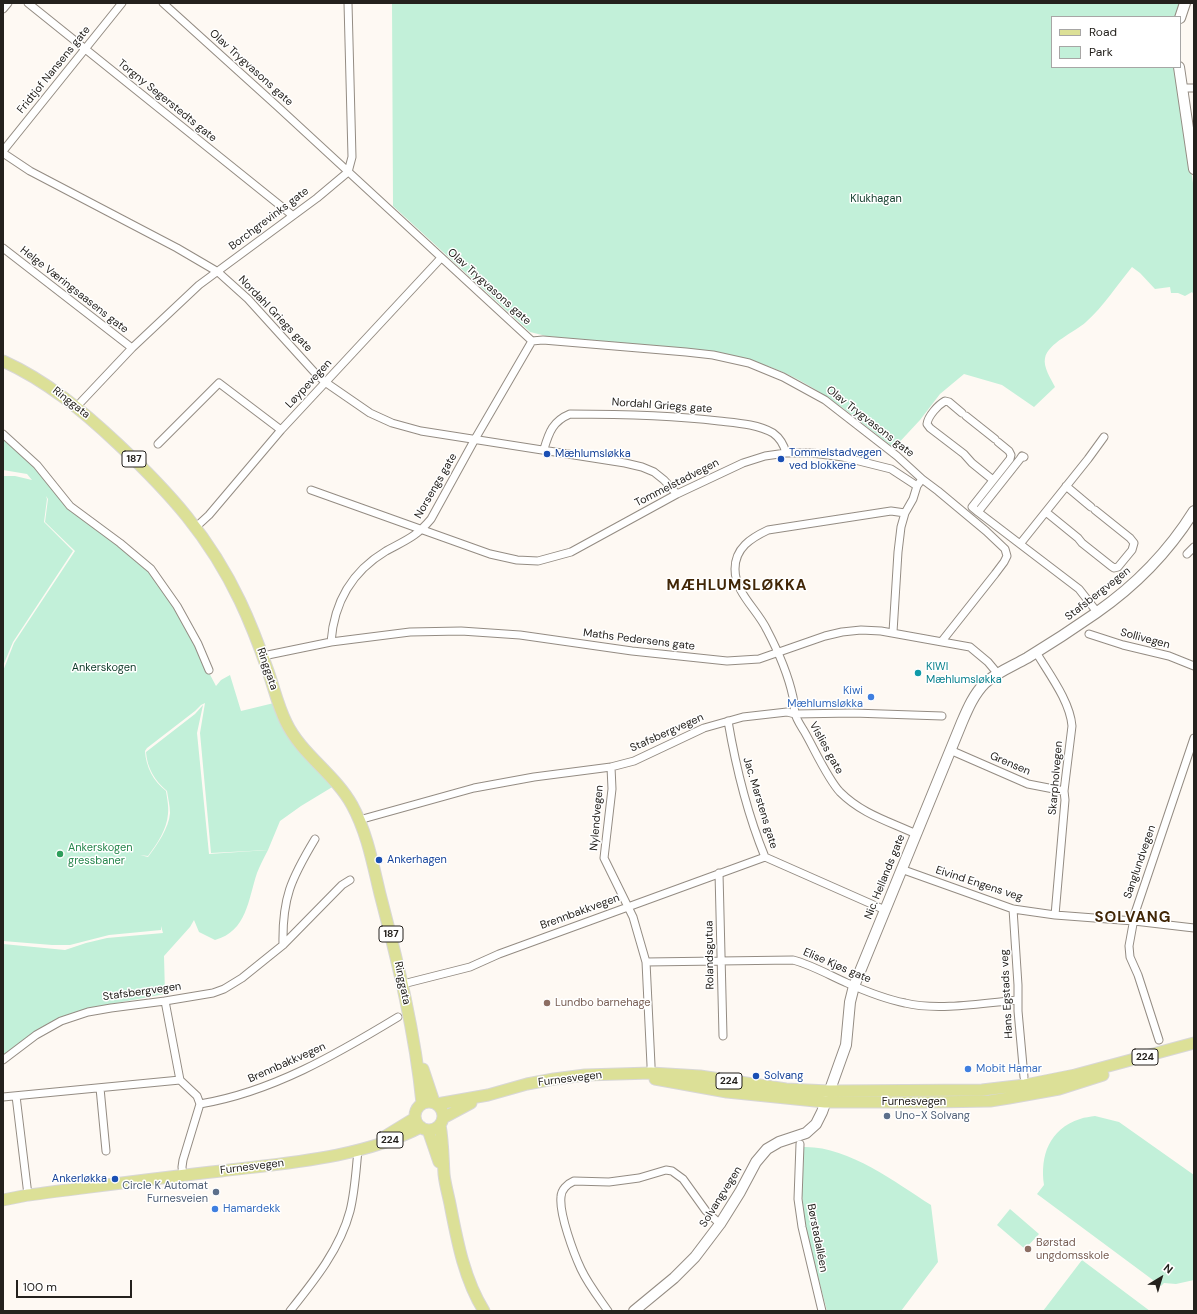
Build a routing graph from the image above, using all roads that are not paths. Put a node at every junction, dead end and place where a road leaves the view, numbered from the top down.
1 (8, 3) edge
2 (28, 3) edge
3 (122, 3) edge
4 (163, 3) edge
5 (348, 3) edge
6 (1185, 3) edge
7 (3, 9) edge
8 (1181, 16) edge
9 (85, 49) junction
10 (1179, 68) edge
11 (1182, 88) junction
12 (1194, 88) edge
13 (3, 152) edge
14 (1194, 169) edge
15 (348, 172) junction
16 (292, 215) junction
17 (3, 248) edge
18 (441, 258) junction
19 (218, 272) junction
20 (532, 341) junction
21 (132, 348) junction
22 (3, 361) edge
23 (325, 382) junction
24 (82, 402) dead end
25 (281, 430) junction
26 (3, 434) edge
27 (1104, 437) dead end
28 (475, 439) junction
29 (158, 444) dead end
30 (544, 449) junction
31 (786, 453) junction
32 (1024, 457) dead end
33 (922, 479) junction
34 (993, 480) junction
35 (917, 486) junction
36 (1066, 486) junction
37 (311, 490) dead end
38 (677, 494) junction
39 (1194, 511) edge
40 (978, 512) junction
41 (1046, 512) junction
42 (905, 513) junction
43 (196, 527) junction
44 (422, 530) junction
45 (1020, 544) junction
46 (1194, 547) edge
47 (1187, 554) dead end
48 (1098, 612) junction
49 (893, 632) junction
50 (1089, 634) dead end
51 (331, 642) junction
52 (942, 642) junction
53 (778, 652) junction
54 (1036, 652) junction
55 (262, 656) junction
56 (1194, 666) edge
57 (209, 670) dead end
58 (998, 674) junction
59 (795, 714) junction
60 (942, 716) dead end
61 (728, 721) junction
62 (1194, 738) edge
63 (950, 750) junction
64 (611, 767) junction
65 (1064, 791) junction
66 (359, 820) junction
67 (916, 834) junction
68 (315, 840) dead end
69 (765, 857) junction
70 (901, 869) junction
71 (719, 873) junction
72 (350, 880) dead end
73 (629, 906) junction
74 (1013, 909) junction
75 (885, 910) junction
76 (1055, 915) junction
77 (1134, 921) junction
78 (1194, 928) edge
79 (283, 945) junction
80 (646, 962) junction
81 (722, 962) junction
82 (403, 984) junction
83 (854, 986) junction
84 (1018, 1000) junction
85 (165, 1001) junction
86 (398, 1017) dead end
87 (723, 1036) dead end
88 (1159, 1040) dead end
89 (1194, 1043) edge
90 (1194, 1048) edge
91 (416, 1049) junction
92 (3, 1060) edge
93 (651, 1076) junction
94 (1024, 1077) dead end
95 (180, 1080) junction
96 (100, 1088) junction
97 (488, 1095) junction
98 (16, 1096) junction
99 (827, 1096) junction
100 (3, 1097) edge
101 (435, 1103) junction
102 (200, 1104) junction
103 (422, 1104) junction
104 (441, 1122) junction
105 (421, 1125) junction
106 (800, 1144) dead end
107 (358, 1150) junction
108 (106, 1151) dead end
109 (183, 1176) junction
110 (444, 1176) junction
111 (28, 1195) junction
112 (3, 1200) edge
113 (720, 1224) junction
114 (290, 1311) edge
115 (484, 1311) edge
116 (608, 1311) edge
117 (634, 1311) edge
118 (822, 1311) edge

1 - 7 street
2 - 9 street, Torgny Segerstedts gate
3 - 9 street, Fridtjof Nansens gate
4 - 15 street, Olav Trygvasons gate
5 - 15 street
6 - 8 main road
9 - 13 street, Fridtjof Nansens gate
9 - 16 street, Torgny Segerstedts gate
10 - 11 main road
11 - 12 street
11 - 14 main road
13 - 19 street, Nordahl Griegs gate
15 - 16 street, Borchgrevinks gate
15 - 18 street, Olav Trygvasons gate
16 - 19 street, Borchgrevinks gate
17 - 21 street, Helge Væringsaasens gate
18 - 20 street, Olav Trygvasons gate
18 - 23 street, Løypevegen
19 - 21 street, Borchgrevinks gate
19 - 23 street, Nordahl Griegs gate
20 - 28 street, Norsengs gate
20 - 33 street, Olav Trygvasons gate
21 - 24 street, Borchgrevinks gate
22 - 43 main road, Ringgata / 187
23 - 25 street, Løypevegen
23 - 28 street, Nordahl Griegs gate
25 - 29 street
25 - 43 street, Løypevegen
26 - 57 street
27 - 36 street
28 - 30 street, Nordahl Griegs gate
28 - 44 street, Norsengs gate
30 - 31 street, Nordahl Griegs gate
30 - 38 street, Nordahl Griegs gate
31 - 35 street, Tommelstadvegen
31 - 38 street, Tommelstadvegen
32 - 40 street
33 - 35 street
33 - 52 street, Olav Trygvasons gate
34 - 34 street
34 - 40 street
35 - 42 street
36 - 41 street
36 - 41 street
37 - 44 street, Tommelstadvegen
38 - 44 street, Tommelstadvegen
39 - 48 main road, Stafsbergvegen
40 - 45 street
41 - 45 street
42 - 49 street
42 - 53 street, Vislies gate
43 - 55 main road, Ringgata / 187
44 - 51 street, Norsengs gate
45 - 48 street
46 - 47 street
48 - 54 main road, Stafsbergvegen
49 - 52 street, Maths Pedersens gate
49 - 53 street, Maths Pedersens gate
50 - 56 street, Sollivegen
51 - 53 street, Maths Pedersens gate
51 - 55 street, Maths Pedersens gate
52 - 58 street, Maths Pedersens gate
53 - 59 street, Vislies gate
54 - 58 main road, Stafsbergvegen
54 - 65 street, Skarpholvegen
55 - 66 main road, Ringgata / 187
58 - 63 main road, Nic. Hellands gate
59 - 60 street, Stafsbergvegen
59 - 61 street, Stafsbergvegen
59 - 67 street, Vislies gate
61 - 64 street, Stafsbergvegen
61 - 69 street, Jac. Marstens gate
62 - 77 street, Sanglundvegen
63 - 65 street, Grensen
63 - 67 main road, Nic. Hellands gate
64 - 66 street, Stafsbergvegen
64 - 73 street, Nylendvegen
65 - 76 street, Skarpholvegen
66 - 82 main road, Ringgata / 187
67 - 70 main road, Nic. Hellands gate
68 - 79 street
69 - 71 street, Brennbakkvegen
69 - 75 street, Jac. Marstens gate
70 - 74 street, Eivind Engens veg
70 - 75 main road, Nic. Hellands gate
71 - 73 street, Brennbakkvegen
71 - 81 street, Rolandsgutua
72 - 79 street, Stafsbergvegen
73 - 80 street, Nylendvegen
73 - 82 street, Brennbakkvegen
74 - 76 street, Eivind Engens veg
74 - 84 street, Hans Egstads veg
75 - 83 main road, Nic. Hellands gate
76 - 77 street, Eivind Engens veg
77 - 78 street, Eivind Engens veg
77 - 88 street, Sanglundvegen
79 - 85 street, Stafsbergvegen
80 - 81 street, Elise Kjøs gate
80 - 93 street, Nylendvegen
81 - 83 street, Elise Kjøs gate
81 - 87 street, Rolandsgutua
82 - 91 main road, Ringgata / 187
83 - 84 street, Elise Kjøs gate
83 - 99 main road, Nic. Hellands gate
84 - 94 street, Hans Egstads veg
85 - 92 street, Stafsbergvegen
85 - 95 street
86 - 102 street, Brennbakkvegen
89 - 99 main road, Furnesvegen / 224
90 - 99 main road, Furnesvegen / 224
91 - 101 main road, Ringgata / 187
91 - 103 main road, Ringgata / 187
93 - 97 main road, Furnesvegen / 224
93 - 99 main road, Furnesvegen / 224
95 - 96 street
95 - 102 street
96 - 98 street
96 - 108 street
97 - 101 main road, Furnesvegen / 224
97 - 104 main road, Furnesvegen / 224
98 - 100 street
98 - 111 street
99 - 113 main road, Solvangvegen
101 - 103 main road, 224
101 - 104 main road
102 - 109 street
103 - 105 main road
104 - 105 main road, 224
104 - 110 main road
105 - 107 main road, Furnesvegen / 224
105 - 110 main road
106 - 118 street, Børstadalléen
107 - 109 main road, Furnesvegen / 224
107 - 114 street
109 - 111 main road, Furnesvegen / 224
110 - 115 main road
111 - 112 main road, Furnesvegen / 224
113 - 116 street
113 - 117 main road, Solvangvegen

